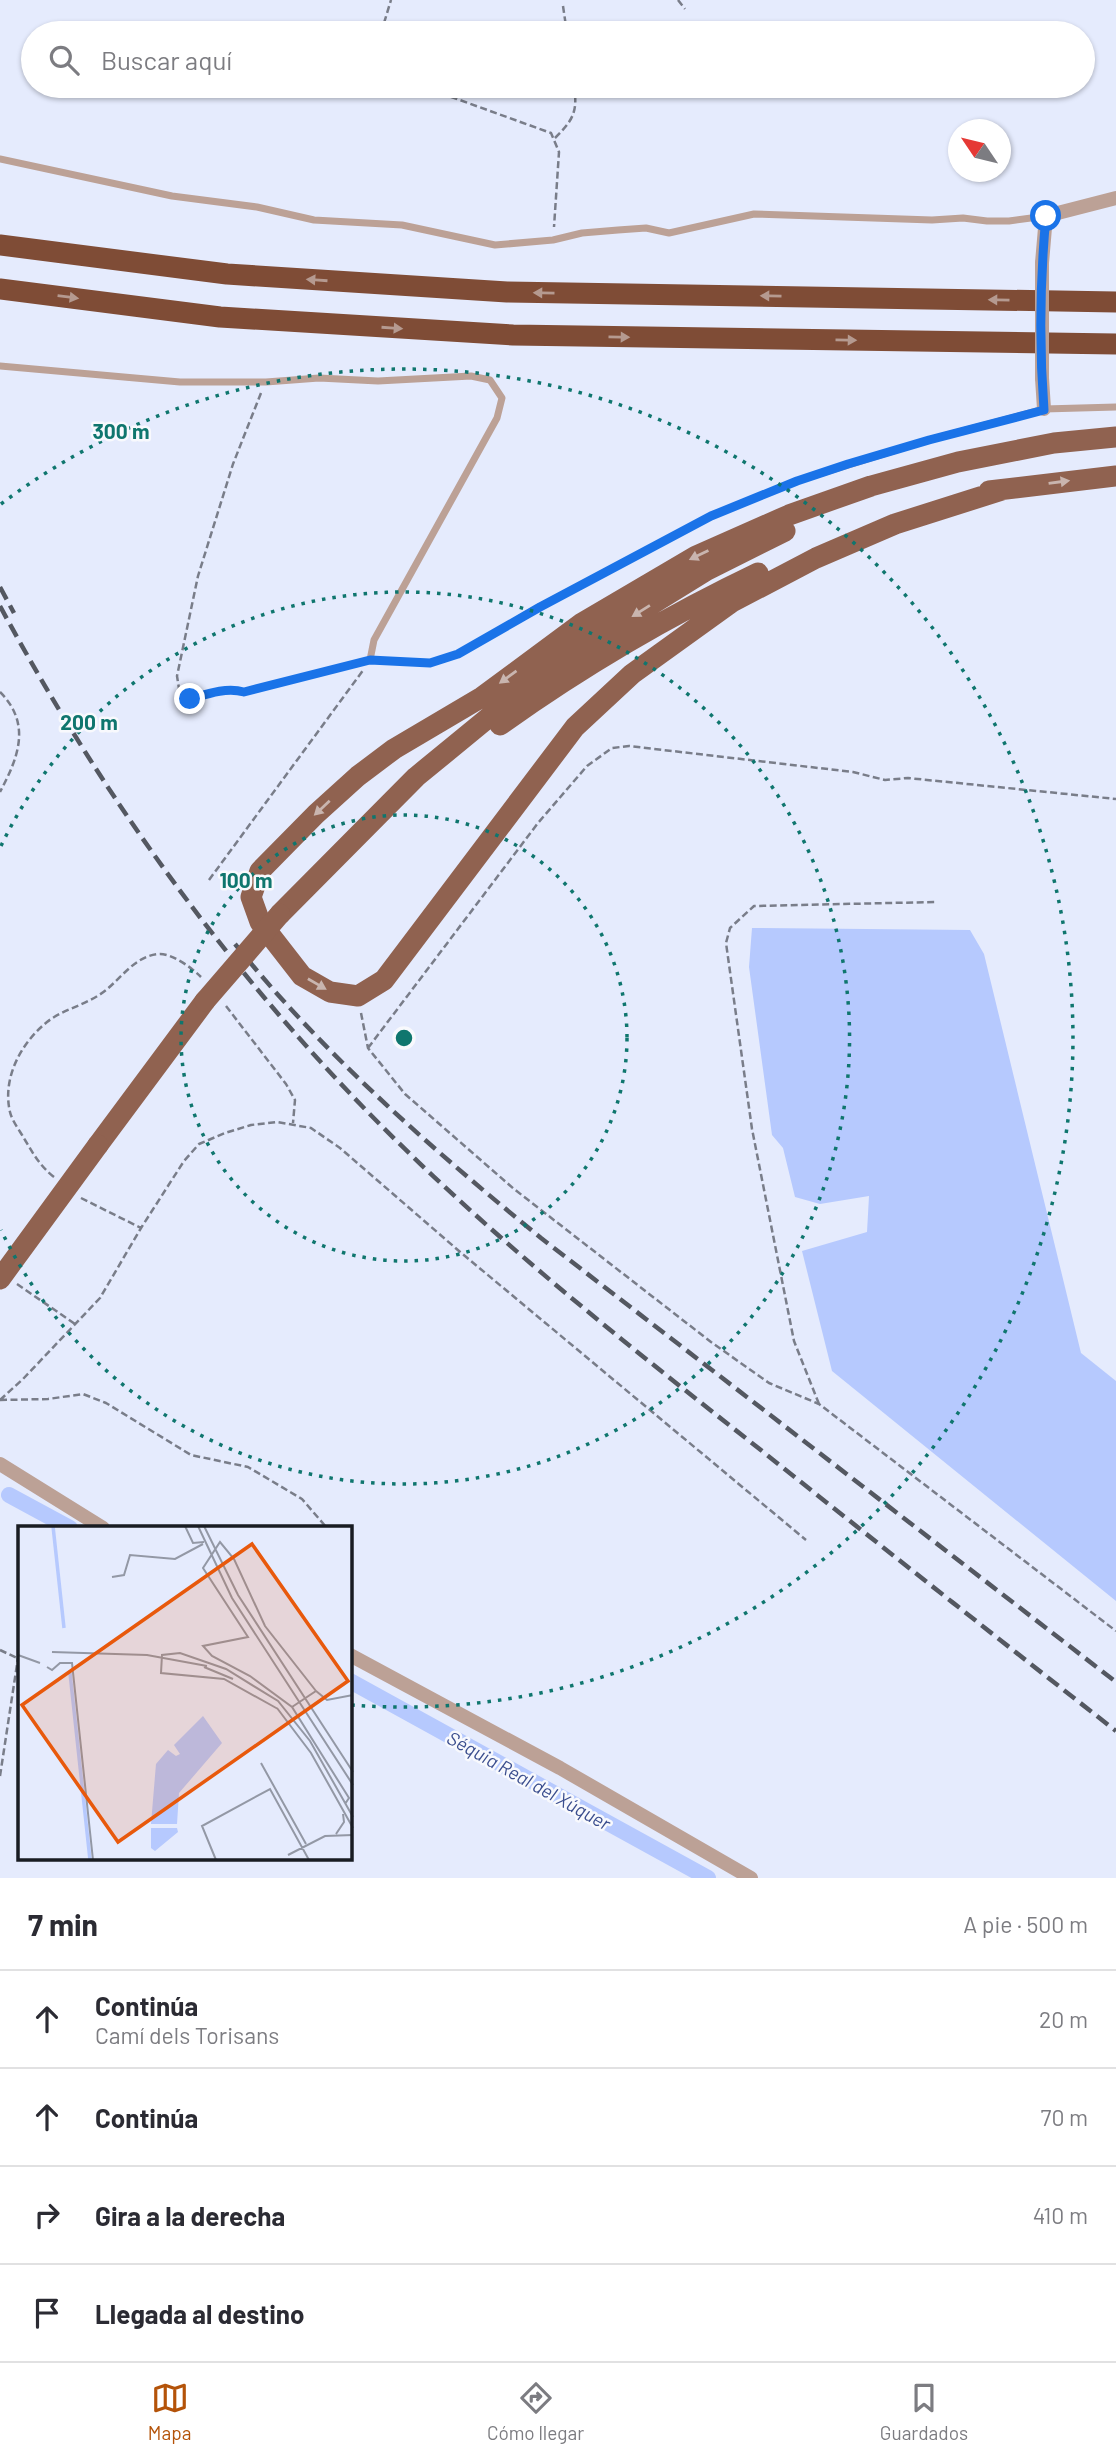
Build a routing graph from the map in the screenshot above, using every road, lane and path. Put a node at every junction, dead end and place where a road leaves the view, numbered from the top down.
1 (391, 0) edge
2 (678, 0) edge
3 (564, 6) dead end
4 (685, 9) dead end
5 (385, 21) edge
6 (566, 21) edge
7 (454, 98) edge
8 (576, 98) edge
9 (554, 139) junction
10 (0, 159) edge
11 (1116, 198) edge
12 (1046, 216) junction
13 (553, 240) junction
14 (0, 245) edge
15 (0, 289) edge
16 (1116, 302) edge
17 (1116, 344) edge
18 (0, 366) edge
19 (265, 382) junction
20 (1116, 407) edge
21 (1044, 410) junction
22 (1116, 437) edge
23 (1116, 445) edge
24 (1116, 476) edge
25 (1002, 490) junction
26 (370, 660) junction
27 (0, 692) edge
28 (0, 792) edge
29 (1116, 799) edge
30 (317, 875) junction
31 (209, 880) dead end
32 (935, 902) dead end
33 (210, 994) junction
34 (358, 996) junction
35 (368, 1048) junction
36 (292, 1125) junction
37 (59, 1181) dead end
38 (79, 1196) dead end
39 (141, 1228) junction
40 (6, 1279) edge
41 (75, 1324) junction
42 (0, 1400) edge
43 (819, 1404) junction
44 (0, 1464) edge
45 (100, 1526) edge
46 (325, 1526) edge
47 (806, 1541) dead end
48 (1116, 1631) edge
49 (0, 1650) edge
50 (352, 1656) edge
51 (18, 1659) edge
52 (18, 1665) edge
53 (0, 1776) edge
54 (751, 1878) edge

1 - 5 path
2 - 4 path
3 - 6 path
7 - 9 path
8 - 9 path
9 - 13 path
10 - 13 lane
11 - 12 street
12 - 13 lane
12 - 21 street, bridge
16 -> 14 highway
15 -> 17 highway
18 - 19 lane
19 - 26 path
19 - 26 lane
20 - 21 lane
21 - 26 lane
22 -> 34 main road
23 -> 30 main road
25 -> 24 main road
25 - 30 main road
25 - 34 main road
26 - 31 path
27 - 28 path
29 - 35 path
30 - 33 main road, bridge
32 - 43 path
33 - 36 path
33 - 37 path
33 - 40 main road, bridge
34 - 35 path
35 - 43 path
36 - 39 path
36 - 47 path
38 - 39 path
39 - 41 path
40 - 41 path
41 - 42 path
42 - 46 path
43 - 48 path
44 - 45 street
49 - 51 path
50 - 54 street
52 - 53 path

